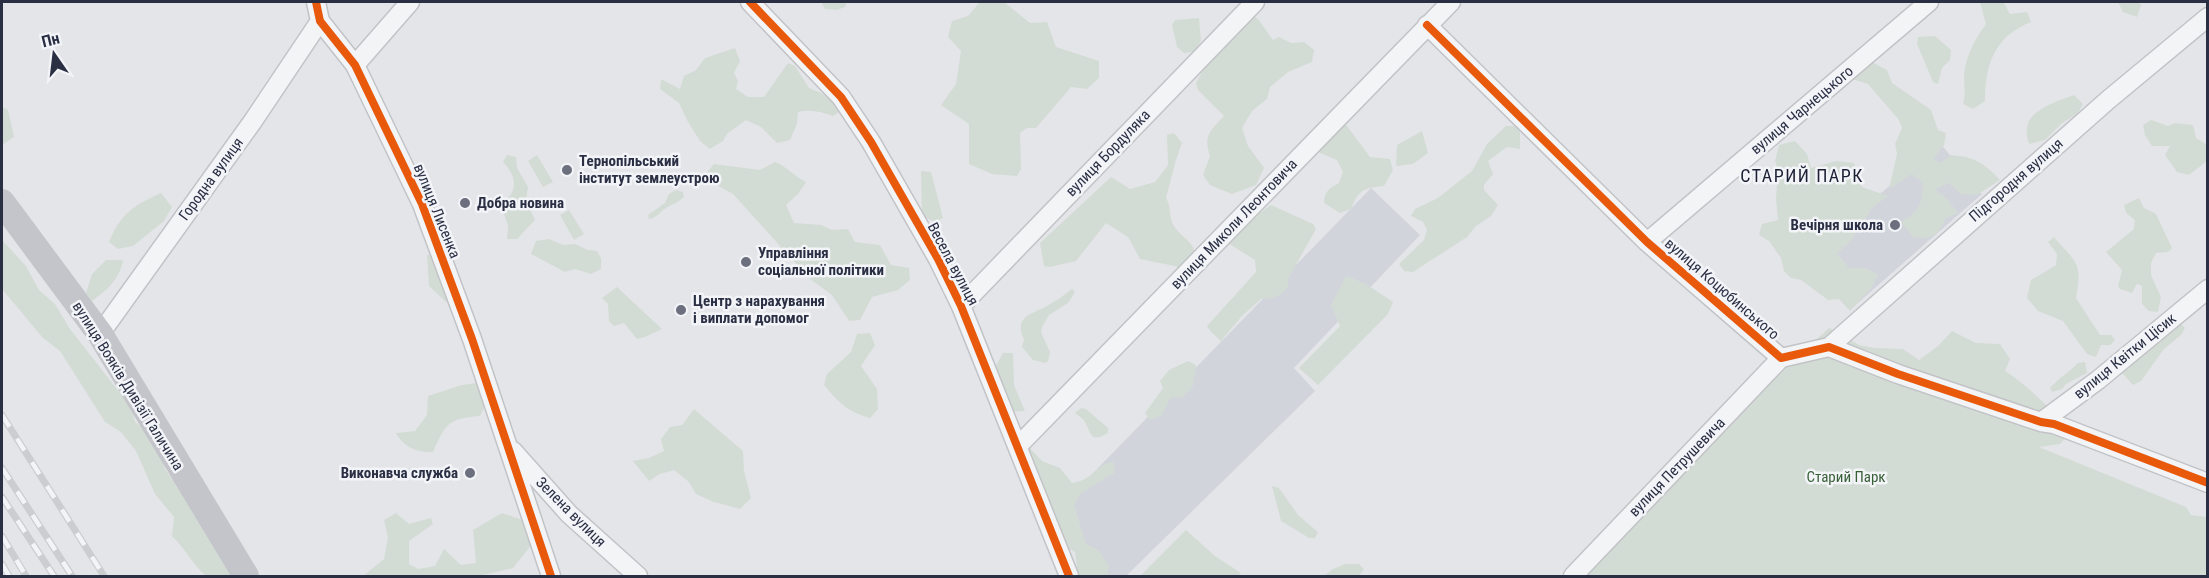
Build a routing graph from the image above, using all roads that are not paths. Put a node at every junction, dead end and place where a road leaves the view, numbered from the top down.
1 (316, 2) edge
2 (410, 2) edge
3 (750, 2) edge
4 (1255, 2) edge
5 (1451, 2) edge
6 (1929, 2) edge
7 (2208, 17) edge
8 (320, 21) junction
9 (1427, 25) junction
10 (356, 65) junction
11 (2, 202) edge
12 (1647, 242) junction
13 (2208, 289) edge
14 (962, 306) junction
15 (99, 334) junction
16 (1829, 347) junction
17 (1781, 358) junction
18 (2041, 422) junction
19 (507, 445) junction
20 (1018, 446) junction
21 (2208, 483) edge
22 (246, 576) edge
23 (551, 576) edge
24 (638, 576) edge
25 (1069, 576) edge
26 (1573, 576) edge

1 - 8 street, вулиця Лисенка
2 - 10 street
3 - 14 street, Весела вулиця
4 - 14 street, вулиця Бордуляка
5 - 9 street, вулиця Миколи Леонтовича
6 - 12 street, вулиця Чарнецького
7 - 16 street, Підгородня вулиця
8 - 10 street, вулиця Лисенка
8 - 15 street, Городна вулиця
9 - 12 street, вулиця Коцюбинського
9 - 20 street, вулиця Миколи Леонтовича
10 - 19 street, вулиця Лисенка
11 - 15 main road, вулиця Вояків Дивізії Галичина
12 - 17 street, вулиця Коцюбинського
13 - 18 street, вулиця Квітки Цісик
14 - 20 street, Весела вулиця
15 - 22 main road, вулиця Вояків Дивізії Галичина
16 - 17 street, вулиця Коцюбинського
16 - 18 street
17 - 26 street, вулиця Петрушевича
18 - 21 street
19 - 23 street, вулиця Лисенка
19 - 24 street, Зелена вулиця
20 - 25 street, Весела вулиця

